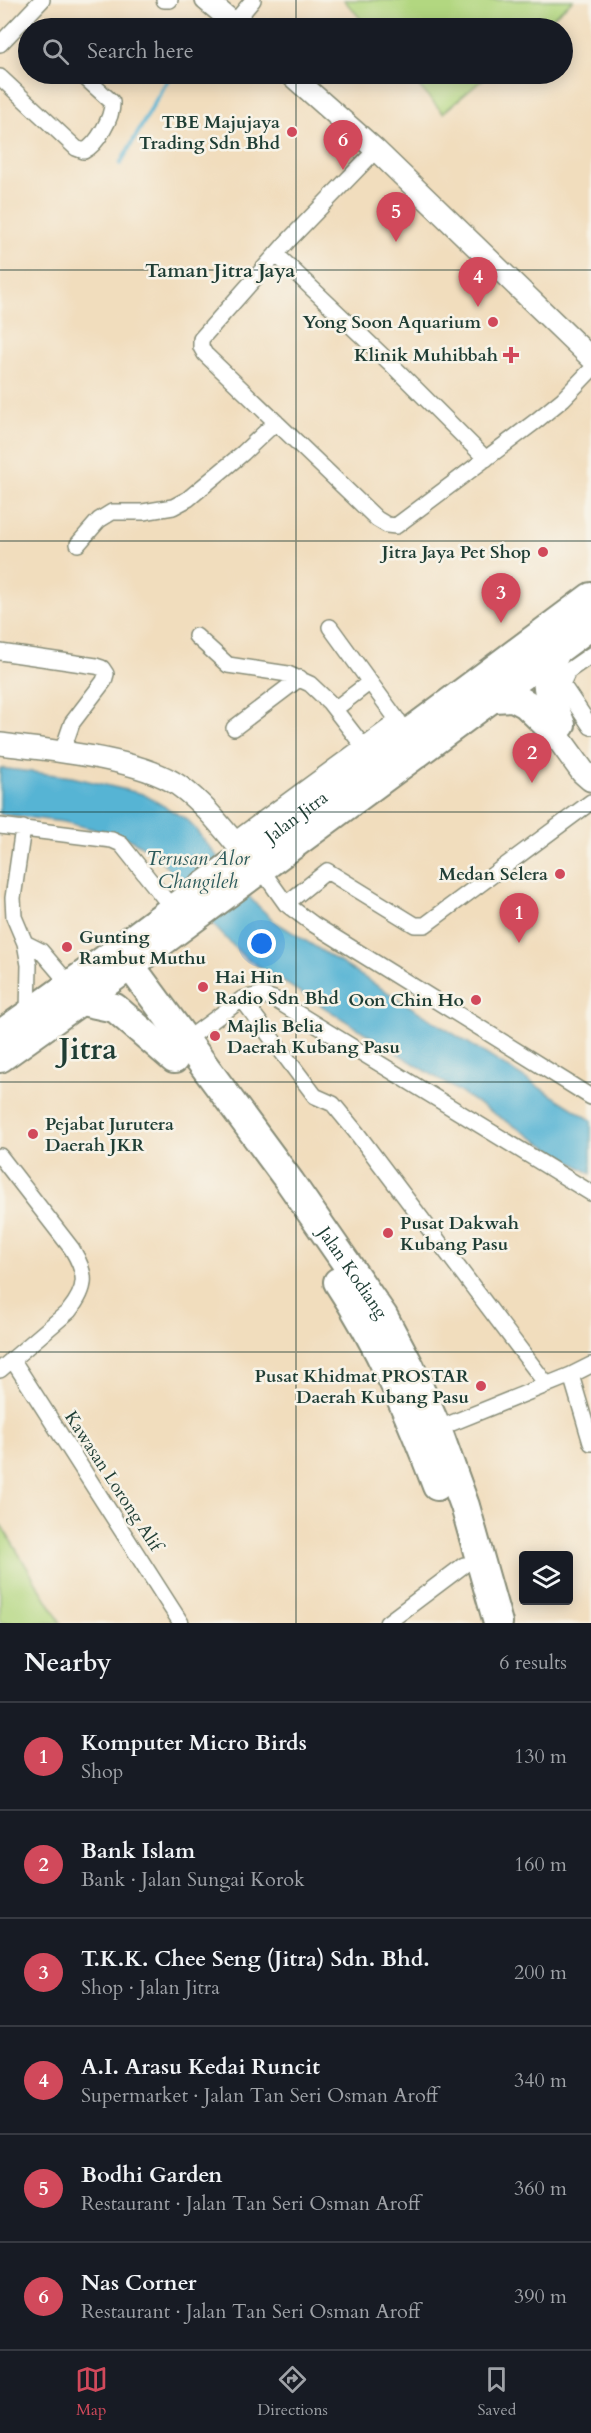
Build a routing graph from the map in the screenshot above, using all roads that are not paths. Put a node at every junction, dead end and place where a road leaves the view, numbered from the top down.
1 (42, 0) edge
2 (164, 0) edge
3 (170, 0) edge
4 (206, 0) edge
5 (253, 0) edge
6 (31, 18) edge
7 (227, 18) edge
8 (242, 18) edge
9 (18, 31) edge
10 (0, 44) edge
11 (0, 77) edge
12 (92, 84) edge
13 (301, 84) edge
14 (376, 150) junction
15 (276, 254) junction
16 (591, 357) edge
17 (591, 370) edge
18 (276, 422) junction
19 (486, 459) junction
20 (78, 544) dead end
21 (591, 597) edge
22 (591, 625) edge
23 (330, 627) dead end
24 (196, 636) dead end
25 (0, 652) edge
26 (556, 652) junction
27 (591, 655) edge
28 (514, 669) junction
29 (300, 678) junction
30 (370, 682) junction
31 (493, 698) junction
32 (335, 709) junction
33 (403, 727) junction
34 (591, 727) edge
35 (234, 728) dead end
36 (558, 728) junction
37 (0, 744) edge
38 (62, 752) junction
39 (368, 752) junction
40 (591, 771) edge
41 (591, 779) edge
42 (591, 802) edge
43 (0, 826) edge
44 (23, 828) junction
45 (246, 860) junction
46 (286, 904) junction
47 (188, 910) junction
48 (25, 943) junction
49 (116, 963) junction
50 (76, 993) junction
51 (242, 999) junction
52 (28, 1014) junction
53 (0, 1035) edge
54 (178, 1043) junction
55 (0, 1058) edge
56 (591, 1097) edge
57 (0, 1156) edge
58 (591, 1193) edge
59 (12, 1359) junction
60 (591, 1365) edge
61 (0, 1370) edge
62 (571, 1375) junction
63 (547, 1385) junction
64 (437, 1429) junction
65 (591, 1443) edge
66 (464, 1565) junction
67 (181, 1623) edge
68 (387, 1623) edge
69 (479, 1623) edge
70 (498, 1623) edge

1 - 6 street
2 - 3 street
4 - 7 main road
5 - 8 street
9 - 10 street
11 - 12 street
13 - 14 main road
14 - 15 street
14 - 16 main road
15 - 18 street
15 - 19 street
17 - 19 street
18 - 19 street
18 - 20 street
21 - 28 highway, Jalan Jitra
22 - 26 highway, Jalan Jitra
23 - 30 street
24 - 29 street
25 - 38 street
26 - 28 highway, Jalan Jitra
26 - 36 highway
27 - 34 street
28 - 31 highway, Jalan Jitra
28 - 33 highway, Jalan Jitra
28 - 36 main road
29 - 32 street
29 - 35 street
30 - 32 street
30 - 33 street
31 - 36 highway
31 - 45 highway, Jalan Jitra
32 - 39 street
33 - 39 highway, Jalan Jitra
36 - 40 main road
36 - 41 main road
37 - 38 main road
38 - 45 main road
39 - 45 highway, Jalan Jitra
42 - 46 street
43 - 44 street
44 - 47 street
44 - 48 street
45 - 46 street
45 - 47 highway, Jalan Jitra
46 - 56 street
47 - 49 highway, Jalan Jitra
47 - 54 highway
48 - 50 street
48 - 52 street
49 - 50 highway, Jalan Jitra
49 - 54 highway, Jalan Kodiang
50 - 52 highway, Jalan Jitra
50 - 54 highway
50 - 55 highway, Jalan Jitra
51 - 54 street
51 - 58 street
51 - 63 street
52 - 53 highway, Jalan Jitra
54 - 64 highway, Jalan Kodiang
54 - 66 highway, Jalan Kodiang
57 - 59 street
59 - 61 street
59 - 67 street, Kawasan Lorong Alif
60 - 62 street
62 - 63 street
62 - 65 street
63 - 64 street
64 - 70 highway, Jalan Kodiang
66 - 68 street
66 - 69 highway, Jalan Kodiang

